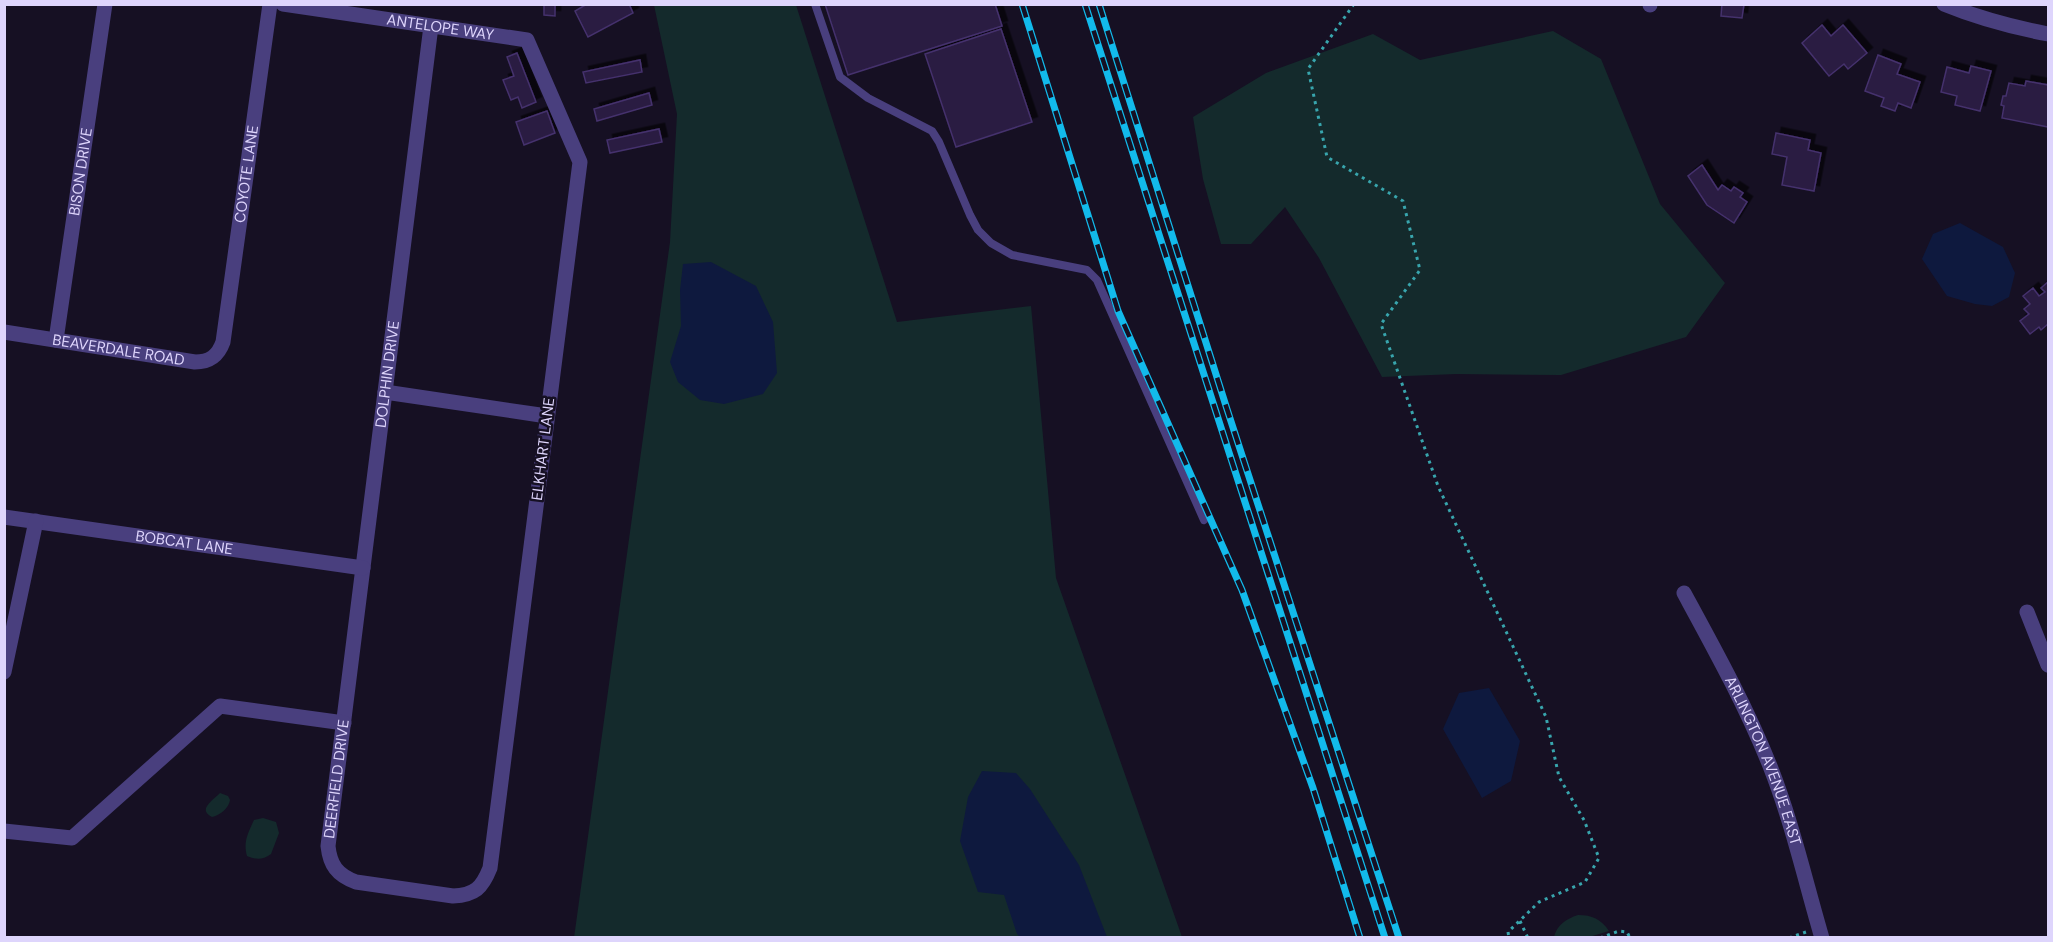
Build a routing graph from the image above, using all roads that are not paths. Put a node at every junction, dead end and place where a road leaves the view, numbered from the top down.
1 (105, 4) edge
2 (270, 4) edge
3 (283, 4) edge
4 (815, 4) edge
5 (1944, 4) edge
6 (431, 26) junction
7 (2049, 34) edge
8 (527, 40) joint
9 (4, 332) edge
10 (56, 340) junction
11 (223, 342) joint
12 (385, 392) junction
13 (548, 416) junction
14 (4, 517) edge
15 (1204, 520) dead end
16 (36, 522) junction
17 (363, 568) junction
18 (1684, 593) dead end
19 (2027, 612) dead end
20 (2049, 665) edge
21 (4, 672) edge
22 (344, 723) junction
23 (4, 831) edge
24 (490, 868) joint
25 (1822, 938) edge

1 - 10 street, BISON DRIVE
2 - 11 street, COYOTE LANE
3 - 6 street, ANTELOPE WAY
4 - 15 lane
5 - 7 street
6 - 8 street, ANTELOPE WAY
6 - 12 street, DOLPHIN DRIVE
8 - 13 street, ELKHART LANE
9 - 10 street, BEAVERDALE ROAD
10 - 11 street, BEAVERDALE ROAD
12 - 13 street
12 - 17 street, DOLPHIN DRIVE
13 - 24 street, ELKHART LANE
14 - 16 street, BOBCAT LANE
16 - 17 street, BOBCAT LANE
16 - 21 street
17 - 22 street, DOLPHIN DRIVE
18 - 25 street, ARLINGTON AVENUE EAST
19 - 20 street
22 - 23 street, DEERFIELD DRIVE
22 - 24 street, DEERFIELD DRIVE

